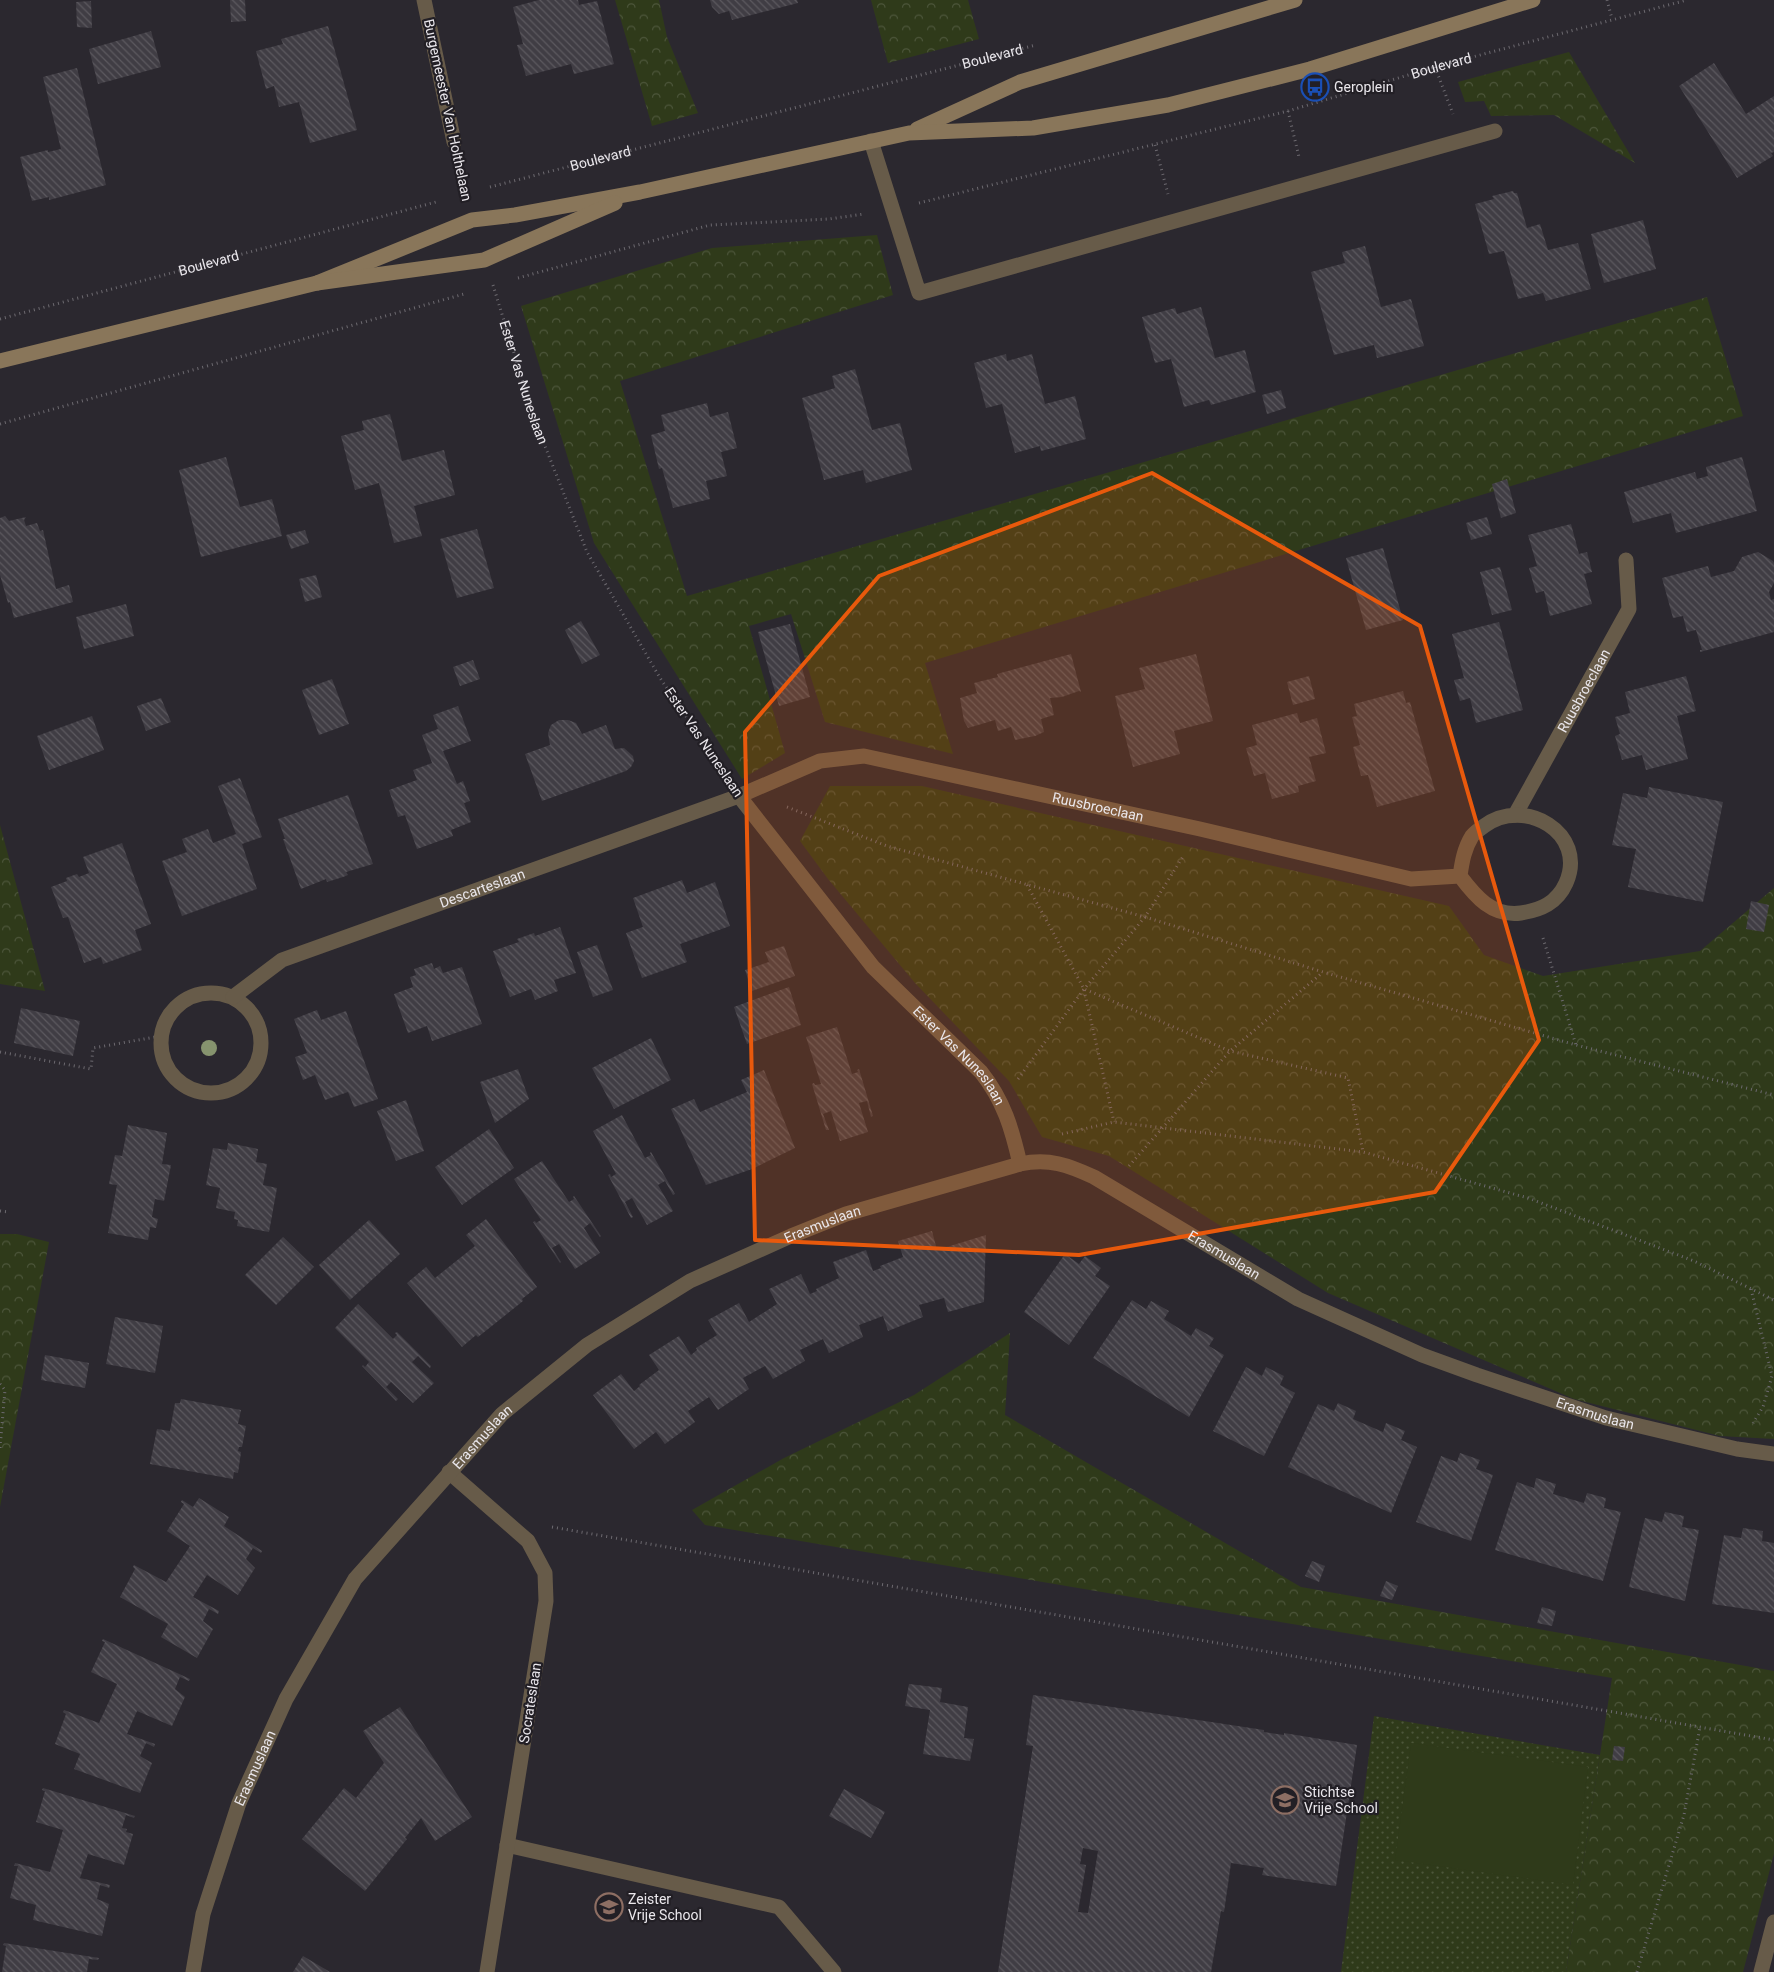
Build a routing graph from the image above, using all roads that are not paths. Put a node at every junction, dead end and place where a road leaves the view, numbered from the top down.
1 (424, 0) edge
2 (1294, 0) edge
3 (1533, 0) edge
4 (1495, 131) dead end
5 (909, 133) junction
6 (871, 140) junction
7 (454, 142) road end
8 (640, 192) junction
9 (316, 283) junction
10 (0, 361) edge
11 (1626, 560) dead end
12 (740, 796) junction
13 (1515, 815) junction
14 (1460, 876) junction
15 (233, 997) junction
16 (1020, 1164) junction
17 (1774, 1454) edge
18 (449, 1472) junction
19 (507, 1845) junction
20 (1774, 1922) edge
21 (193, 1972) edge
22 (487, 1972) edge
23 (834, 1972) edge
24 (1761, 1972) edge

1 - 7 street, Burgemeester Van Holthelaan
2 - 5 street
3 - 5 street
4 - 6 street
5 - 6 street
6 - 8 street
8 - 9 street
8 - 9 street
9 - 10 street
11 - 13 street, Ruusbroeclaan
12 - 14 street, Ruusbroeclaan
12 - 15 street, Descarteslaan
12 - 16 street, Ester Vas Nuneslaan
13 - 14 street
13 - 14 street
15 - 15 street
16 - 17 street, Erasmuslaan
16 - 18 street, Erasmuslaan
18 - 19 street, Socrateslaan
18 - 21 street, Erasmuslaan
19 - 22 street, Socrateslaan
19 - 23 street
20 - 24 street

